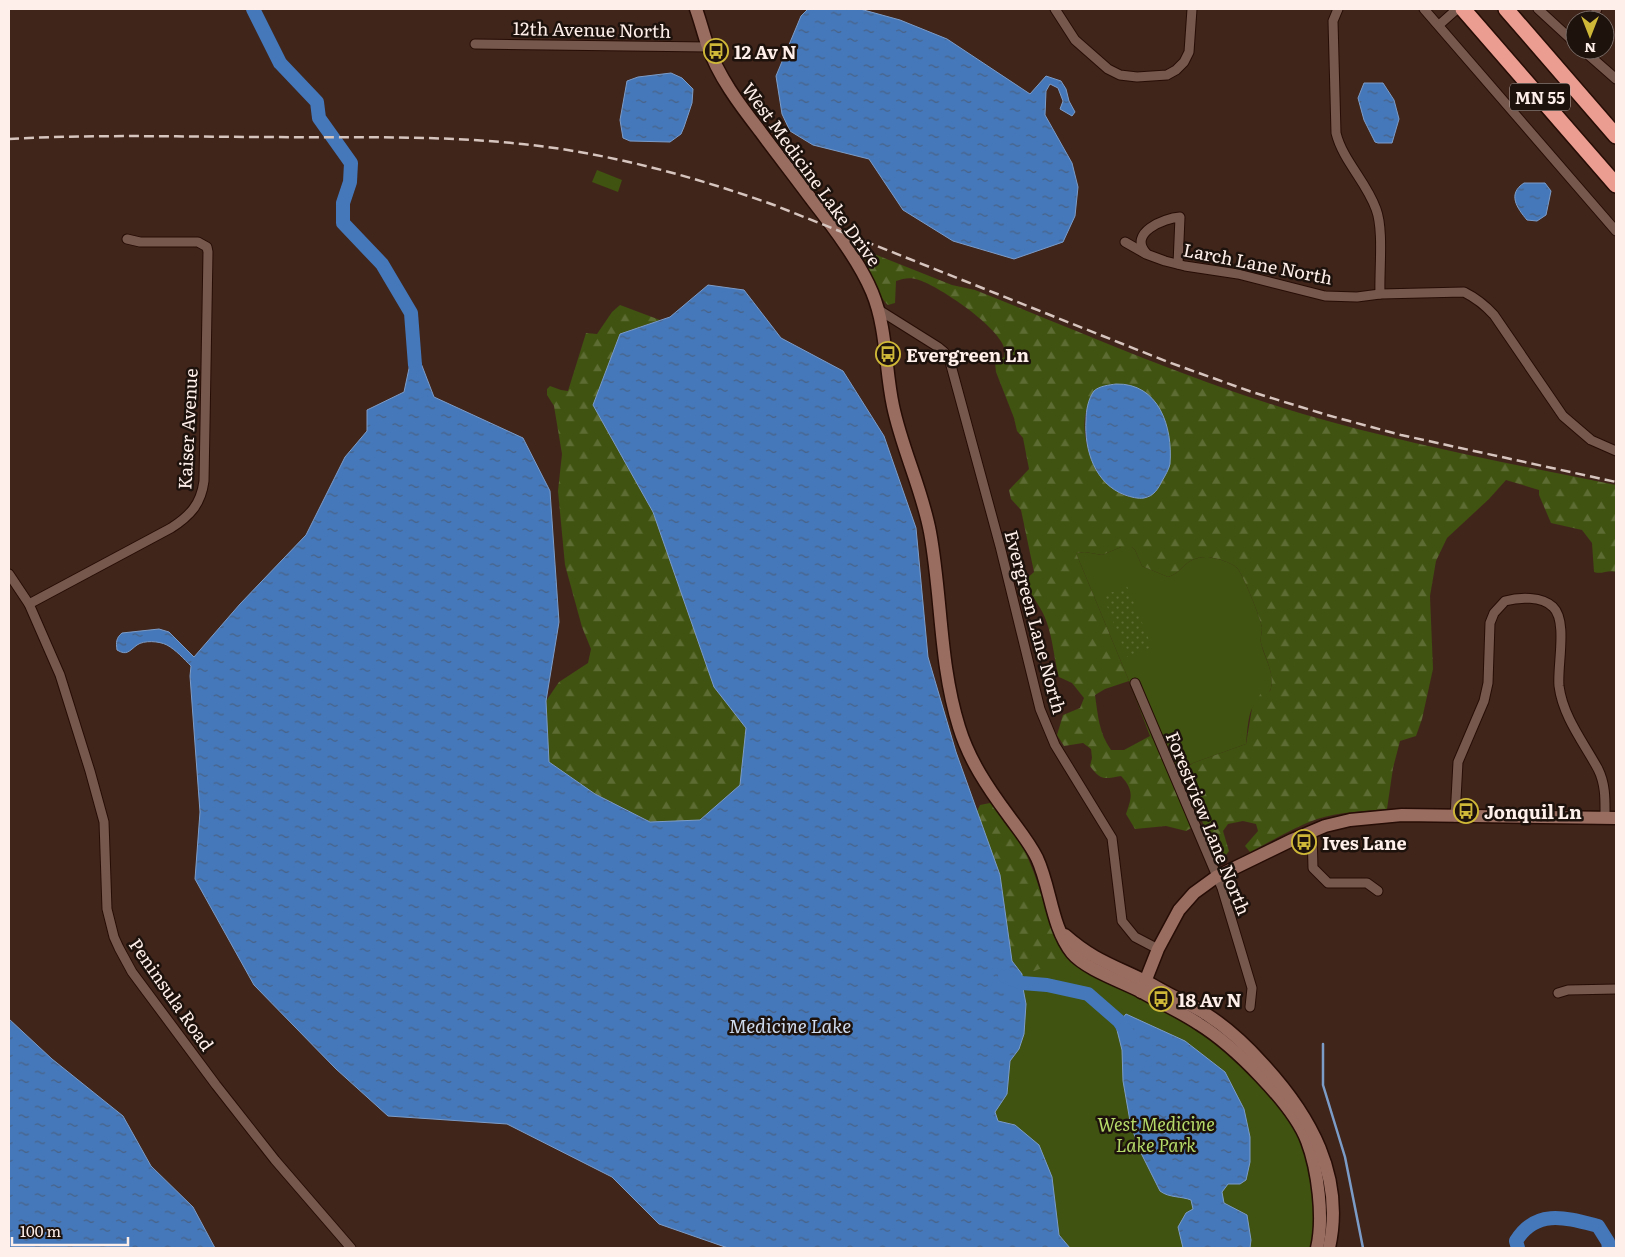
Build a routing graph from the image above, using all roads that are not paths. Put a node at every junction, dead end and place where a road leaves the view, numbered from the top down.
1 (696, 9) edge
2 (1055, 9) edge
3 (1192, 9) edge
4 (1338, 9) edge
5 (1424, 9) edge
6 (1458, 9) edge
7 (1463, 9) edge
8 (1506, 9) edge
9 (1538, 9) edge
10 (1439, 25) junction
11 (1565, 34) edge
12 (475, 44) dead end
13 (708, 47) junction
14 (1594, 60) edge
15 (1616, 79) edge
16 (1616, 136) edge
17 (1616, 185) edge
18 (1616, 231) edge
19 (127, 239) dead end
20 (1125, 242) dead end
21 (1146, 254) junction
22 (1178, 264) junction
23 (1380, 294) junction
24 (879, 310) junction
25 (1616, 451) edge
26 (9, 574) edge
27 (29, 604) junction
28 (1135, 683) dead end
29 (1455, 817) junction
30 (1611, 818) edge
31 (1312, 832) junction
32 (1216, 877) junction
33 (1378, 891) dead end
34 (1158, 949) junction
35 (1143, 986) junction
36 (1616, 989) edge
37 (1558, 993) dead end
38 (1250, 1007) dead end
39 (352, 1248) edge
40 (1317, 1248) edge
41 (1329, 1248) edge

1 - 13 street, West Medicine Lake Drive
2 - 3 street
4 - 23 street
5 - 10 street
6 - 10 street
7 - 17 highway, MN 55
8 - 16 highway, MN 55
9 - 11 street
10 - 18 street
12 - 13 street, 12th Avenue North
13 - 24 street, West Medicine Lake Drive
14 - 15 street
19 - 27 street, Kaiser Avenue
20 - 21 street, Larch Lane North
21 - 22 street, Larch Lane North
21 - 22 street
22 - 23 street, Larch Lane North
23 - 25 street, Larch Lane North
24 - 34 street, Evergreen Lane North
24 - 35 street, West Medicine Lake Drive
26 - 27 street, Peninsula Road
27 - 39 street, Peninsula Road
28 - 32 street, Forestview Lane North
29 - 30 street
29 - 30 street
29 - 31 street
31 - 32 street
31 - 33 street
32 - 34 street
32 - 38 street, Forestview Lane North
34 - 35 street
35 - 40 street, West Medicine Lake Drive
35 - 41 street, West Medicine Lake Drive
36 - 37 street

